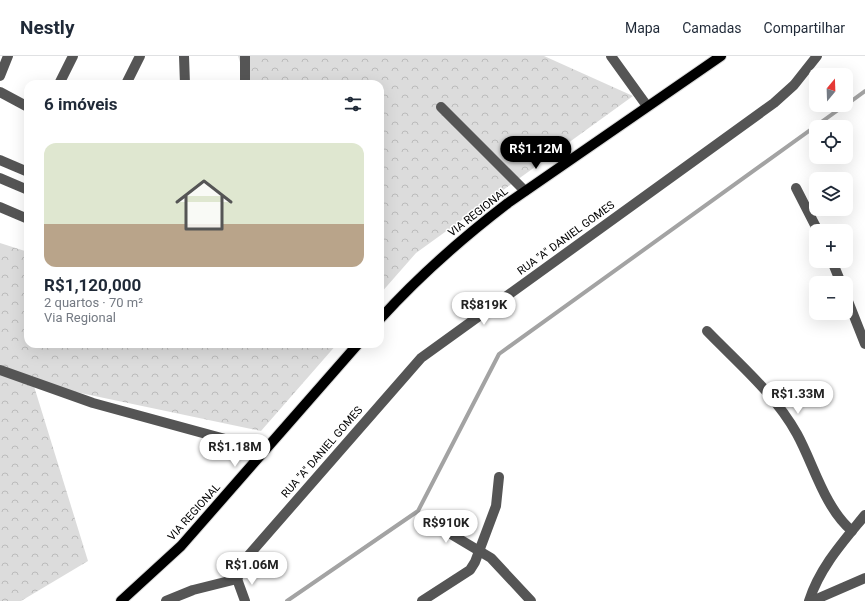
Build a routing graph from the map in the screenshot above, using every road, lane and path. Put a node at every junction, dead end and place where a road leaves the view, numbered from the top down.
1 (8, 56) edge
2 (73, 56) edge
3 (140, 56) edge
4 (184, 56) edge
5 (245, 56) edge
6 (611, 56) edge
7 (721, 56) edge
8 (817, 56) edge
9 (0, 76) edge
10 (61, 80) edge
11 (128, 80) edge
12 (185, 80) edge
13 (245, 80) edge
14 (0, 92) edge
15 (24, 105) edge
16 (647, 106) junction
17 (441, 107) dead end
18 (0, 160) edge
19 (24, 170) edge
20 (0, 178) edge
21 (24, 188) edge
22 (796, 188) dead end
23 (525, 192) junction
24 (0, 207) edge
25 (24, 217) edge
26 (814, 224) edge
27 (853, 314) edge
28 (384, 316) edge
29 (707, 331) dead end
30 (865, 344) edge
31 (354, 348) edge
32 (0, 370) edge
33 (265, 450) junction
34 (499, 477) dead end
35 (865, 515) edge
36 (424, 518) dead end
37 (852, 531) junction
38 (480, 551) junction
39 (865, 578) edge
40 (237, 579) junction
41 (121, 601) edge
42 (166, 601) edge
43 (245, 601) edge
44 (422, 601) edge
45 (531, 601) edge
46 (810, 601) edge

1 - 9 street
2 - 10 street
3 - 11 street
4 - 12 street
5 - 13 street
6 - 16 street
7 - 16 main road, VIA REGIONAL
8 - 40 street, RUA "A" DANIEL GOMES
14 - 15 street
16 - 23 main road, VIA REGIONAL
17 - 23 street
18 - 19 street
20 - 21 street
22 - 26 street
23 - 28 main road, VIA REGIONAL
24 - 25 street
27 - 30 street
29 - 37 street
31 - 33 main road, VIA REGIONAL
32 - 33 street
33 - 41 main road, VIA REGIONAL
34 - 38 street
35 - 37 street
36 - 38 street
37 - 46 street
38 - 44 street
38 - 45 street
39 - 46 street
40 - 42 street
40 - 43 street

